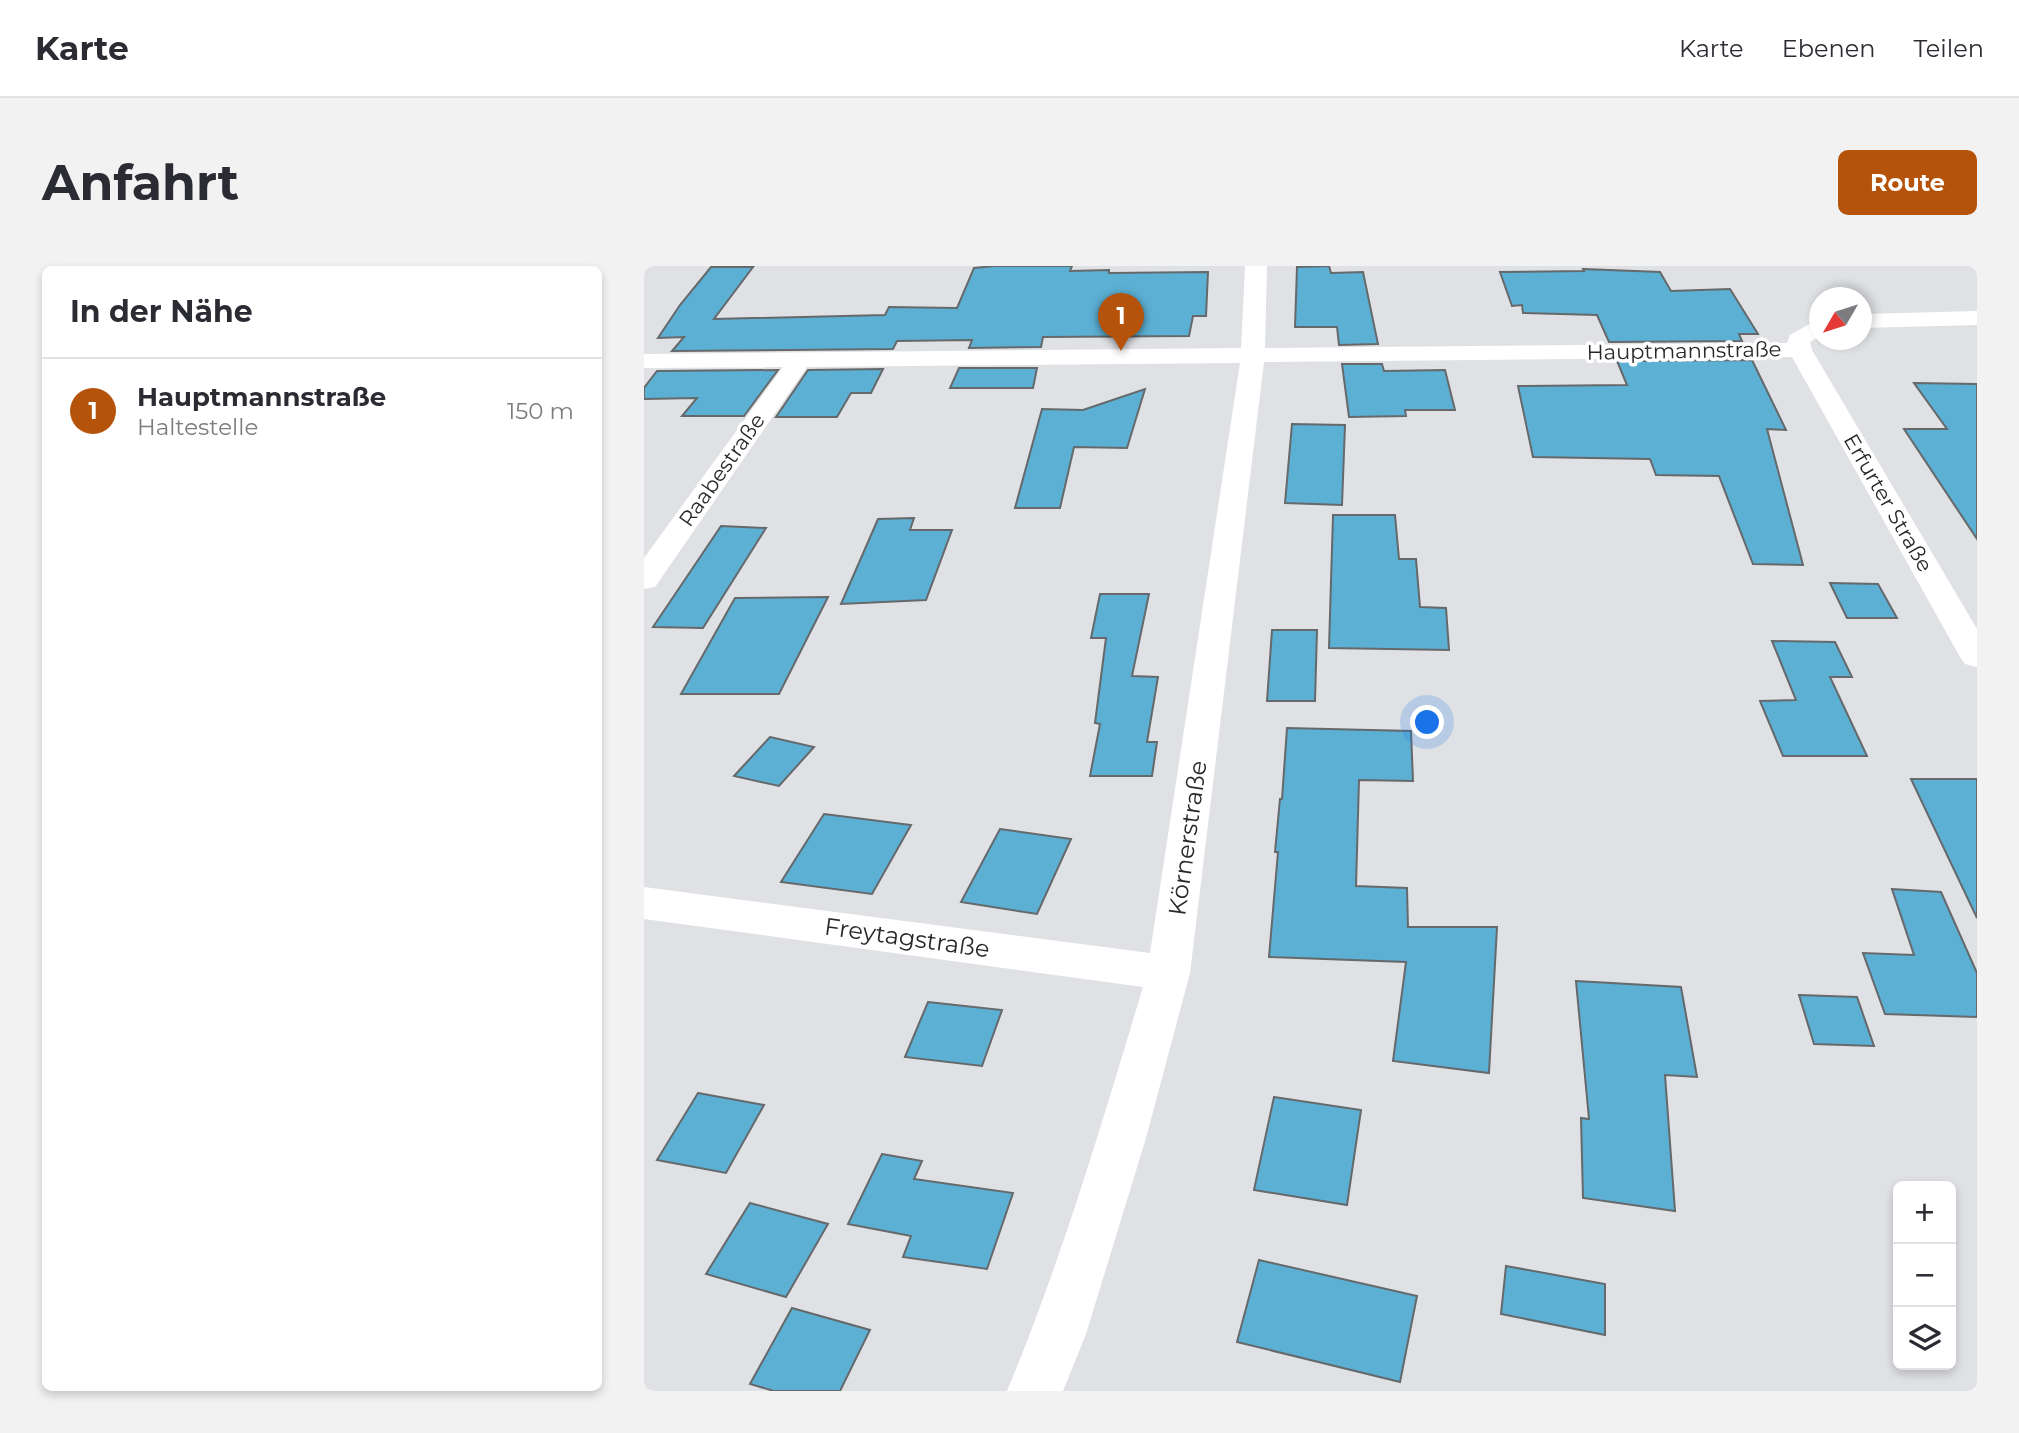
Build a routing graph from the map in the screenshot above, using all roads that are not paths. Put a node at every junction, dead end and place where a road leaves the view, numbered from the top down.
1 (1256, 266) edge
2 (1977, 318) edge
3 (1872, 321) edge
4 (1809, 332) edge
5 (1800, 350) junction
6 (1253, 355) junction
7 (800, 360) junction
8 (644, 361) edge
9 (644, 580) edge
10 (1977, 657) edge
11 (644, 903) edge
12 (1169, 973) junction
13 (1035, 1391) edge

1 - 6 street, Körnerstraße
2 - 3 street
4 - 5 street
5 - 6 street, Hauptmannstraße
5 - 10 street, Erfurter Straße
6 - 7 street, Hauptmannstraße
6 - 12 street, Körnerstraße
7 - 8 street, Hauptmannstraße
7 - 9 street, Raabestraße
11 - 12 street, Freytagstraße
12 - 13 street, Körnerstraße

